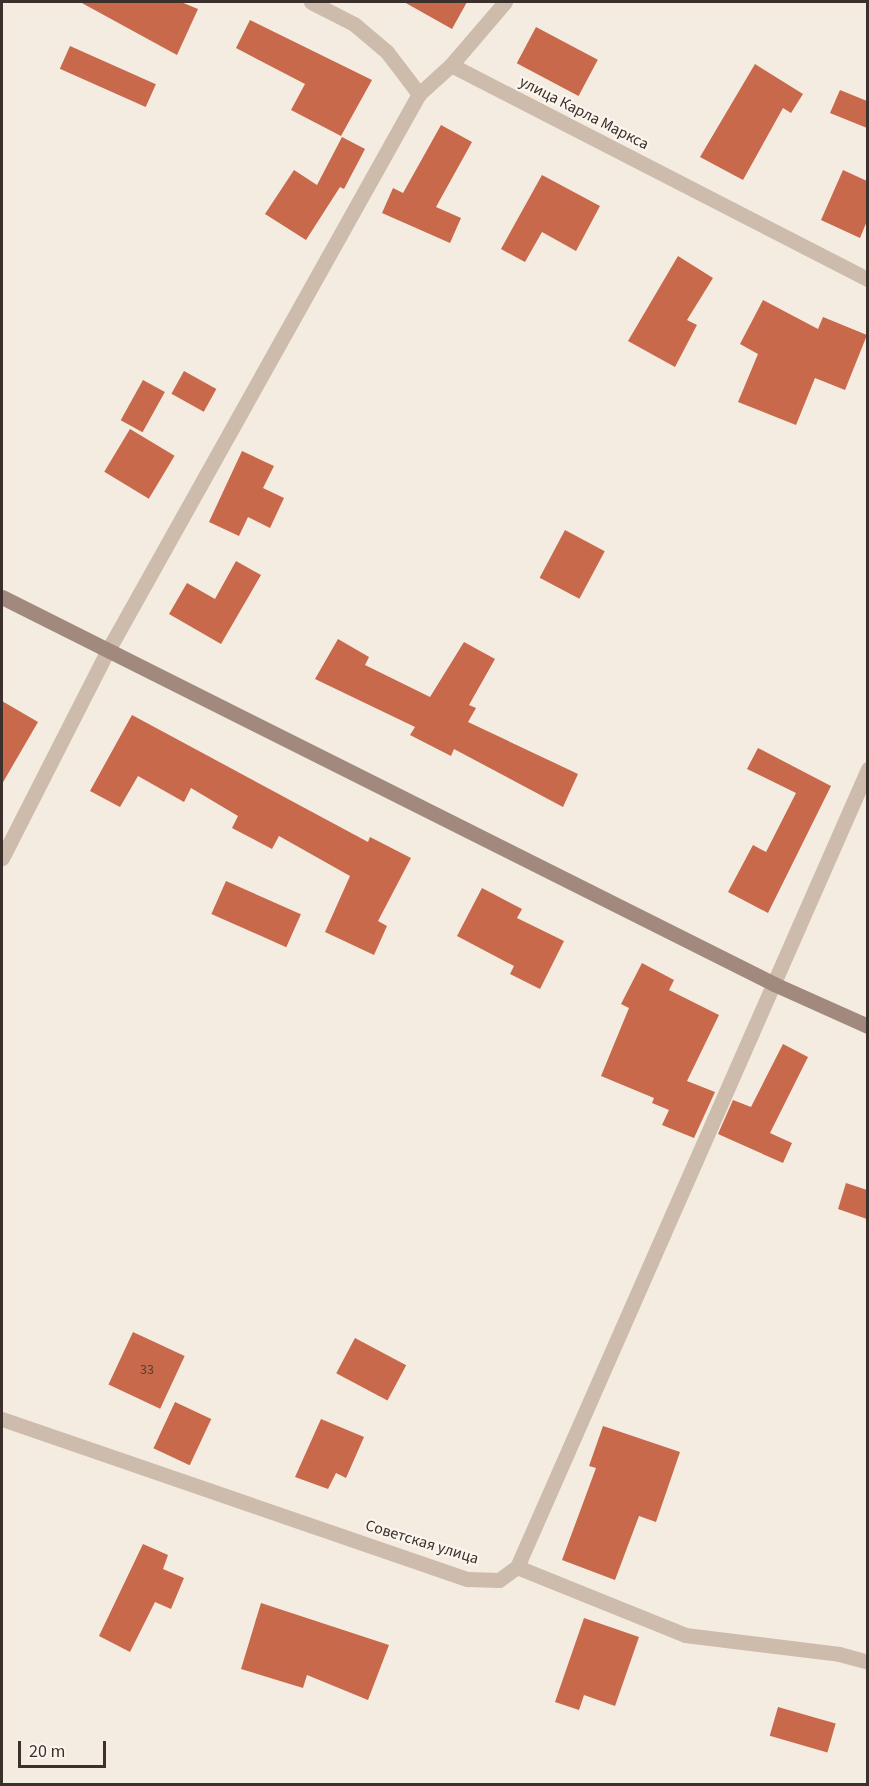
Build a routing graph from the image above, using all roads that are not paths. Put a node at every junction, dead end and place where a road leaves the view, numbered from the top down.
1 (311, 2) edge
2 (505, 2) edge
3 (452, 64) junction
4 (419, 94) junction
5 (867, 279) edge
6 (2, 597) edge
7 (107, 652) junction
8 (867, 769) edge
9 (2, 858) edge
10 (774, 984) junction
11 (867, 1026) edge
12 (2, 1419) edge
13 (517, 1567) junction
14 (867, 1662) edge

1 - 4 street
2 - 3 street
3 - 4 street
3 - 5 street, улица Карла Маркса
4 - 7 street
6 - 7 street
7 - 9 street
7 - 10 street
8 - 10 street
10 - 11 street
10 - 13 street
12 - 13 street, Советская улица
13 - 14 street

